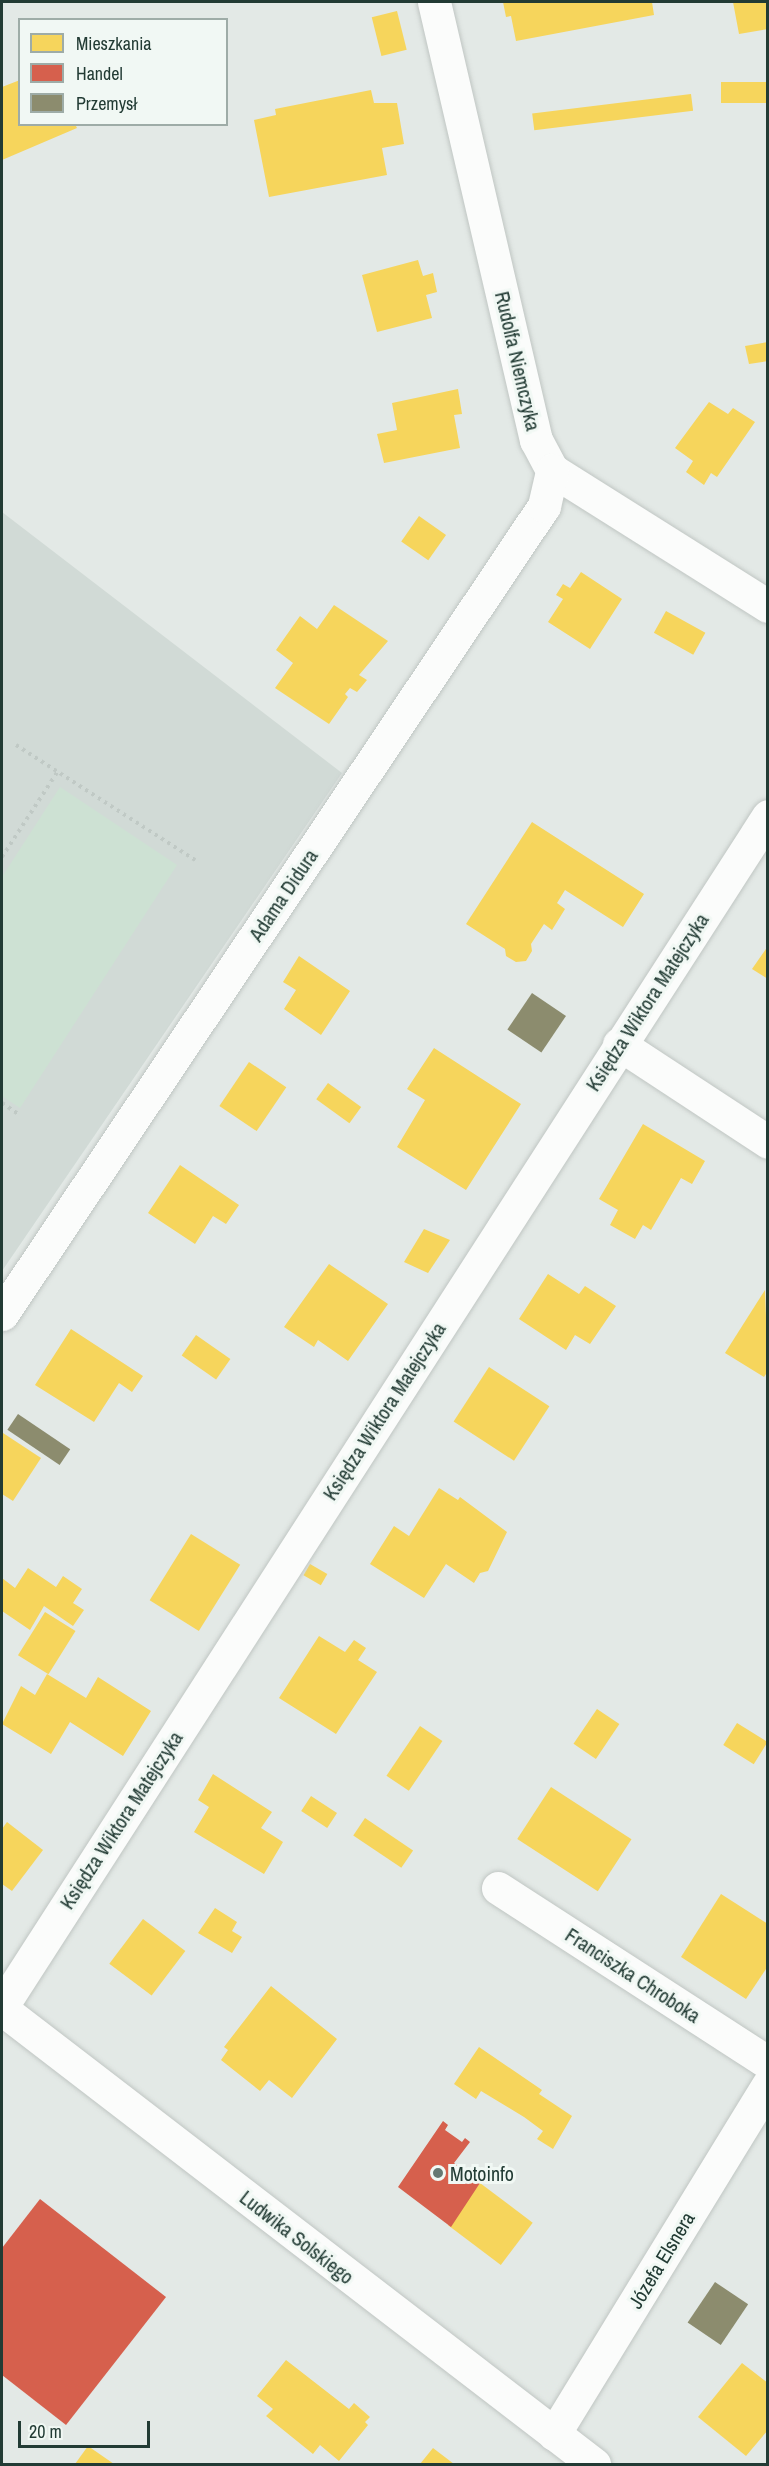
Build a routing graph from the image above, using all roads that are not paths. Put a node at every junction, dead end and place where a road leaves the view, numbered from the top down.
1 (434, 2) edge
2 (552, 470) junction
3 (768, 606) edge
4 (768, 816) edge
5 (620, 1044) junction
6 (768, 1142) edge
7 (2, 1314) edge
8 (498, 1888) dead end
9 (4, 2016) edge
10 (768, 2063) edge
11 (768, 2085) edge
12 (554, 2434) junction
13 (594, 2464) edge

1 - 2 street, Rudolfa Niemczyka
2 - 3 street, Rudolfa Niemczyka
2 - 7 street, Adama Didura
4 - 5 street, Księdza Wiktora Matejczyka
5 - 6 street
5 - 9 street, Księdza Wiktora Matejczyka
8 - 10 street, Franciszka Chroboka
9 - 12 street, Ludwika Solskiego
11 - 12 street, Józefa Elsnera
12 - 13 street, Ludwika Solskiego

